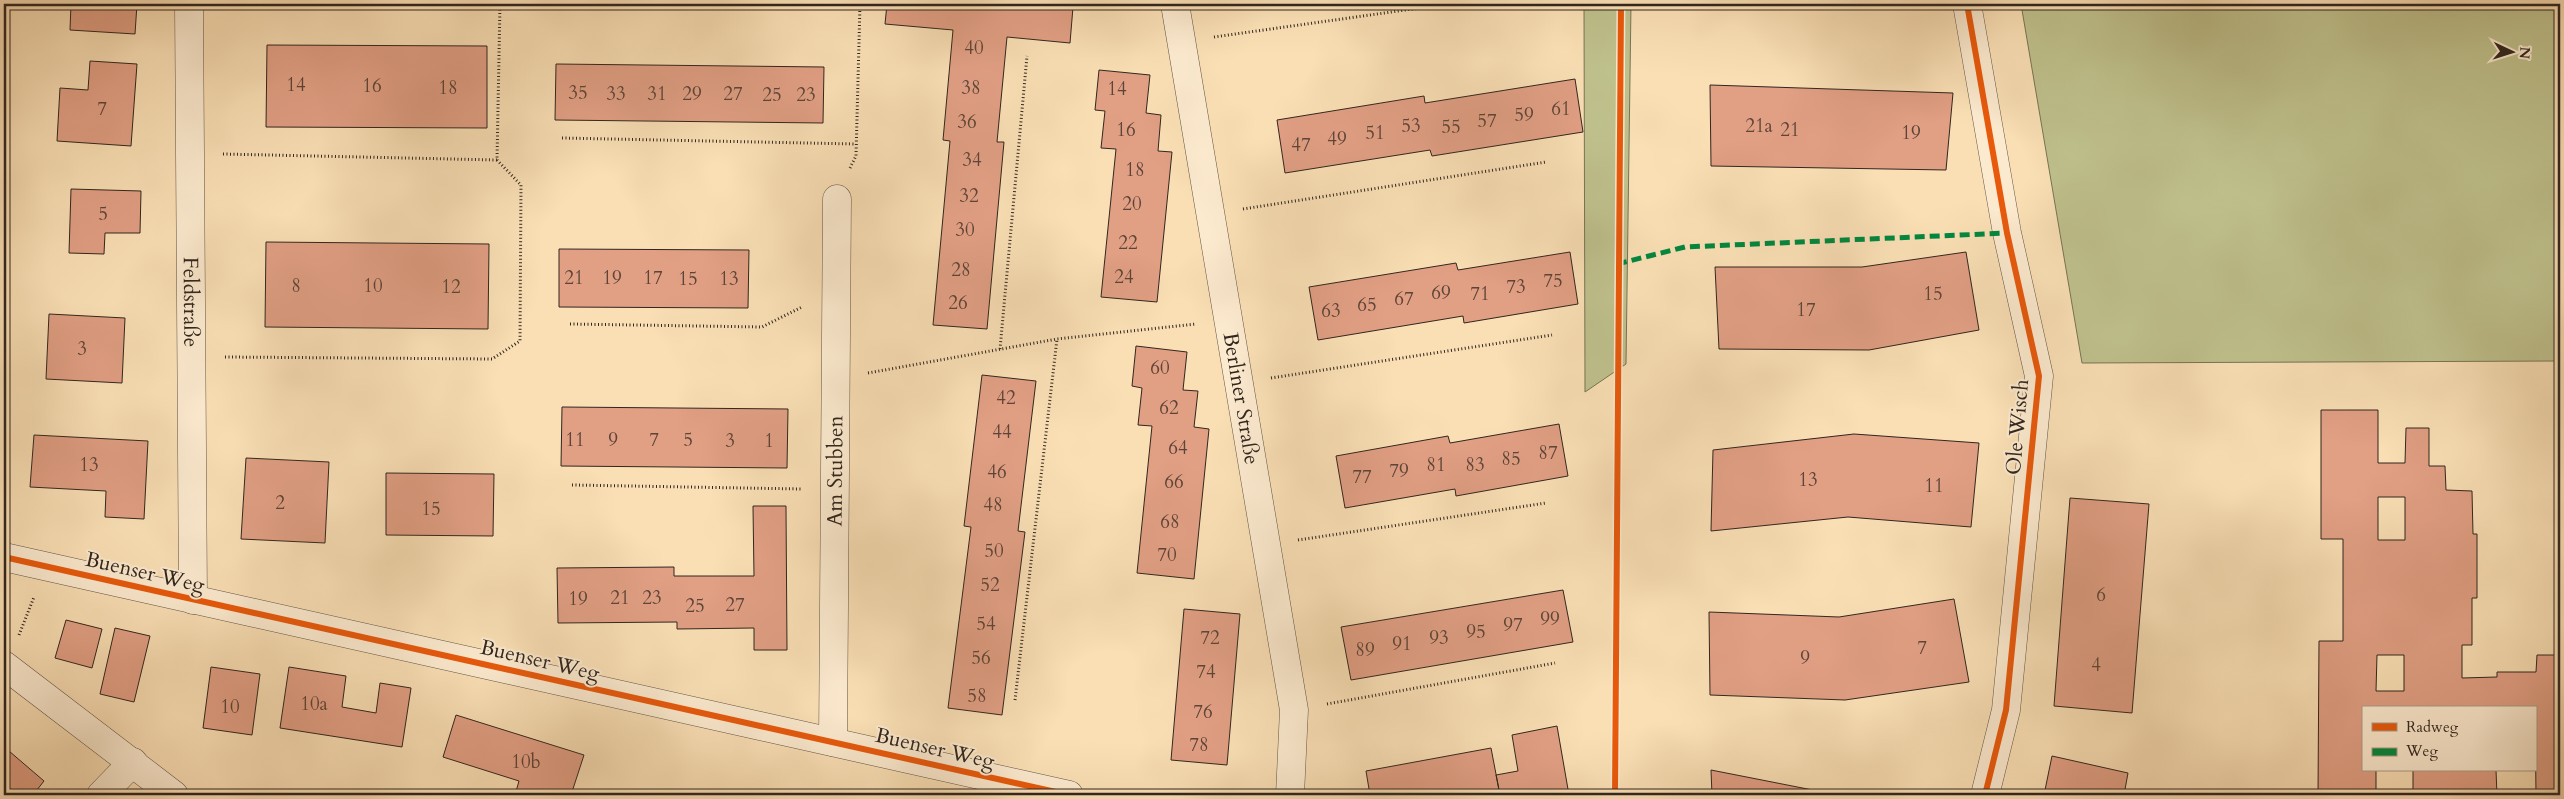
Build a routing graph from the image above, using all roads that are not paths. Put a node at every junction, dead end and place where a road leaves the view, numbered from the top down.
1 (189, 4) edge
2 (1175, 4) edge
3 (1966, 4) edge
4 (837, 199) road end
5 (4, 557) edge
6 (193, 600) junction
7 (5, 666) edge
8 (833, 742) junction
9 (133, 762) junction
10 (102, 795) edge
11 (174, 795) edge
12 (1069, 795) edge
13 (1290, 795) edge
14 (1985, 795) edge

1 - 6 street, Feldstraße
2 - 13 street, Berliner Straße
3 - 14 street, Ole Wisch
4 - 8 street, Am Stubben
5 - 6 street, Buenser Weg
6 - 8 street, Buenser Weg
7 - 9 street
8 - 12 street, Buenser Weg
9 - 10 street
9 - 11 street

